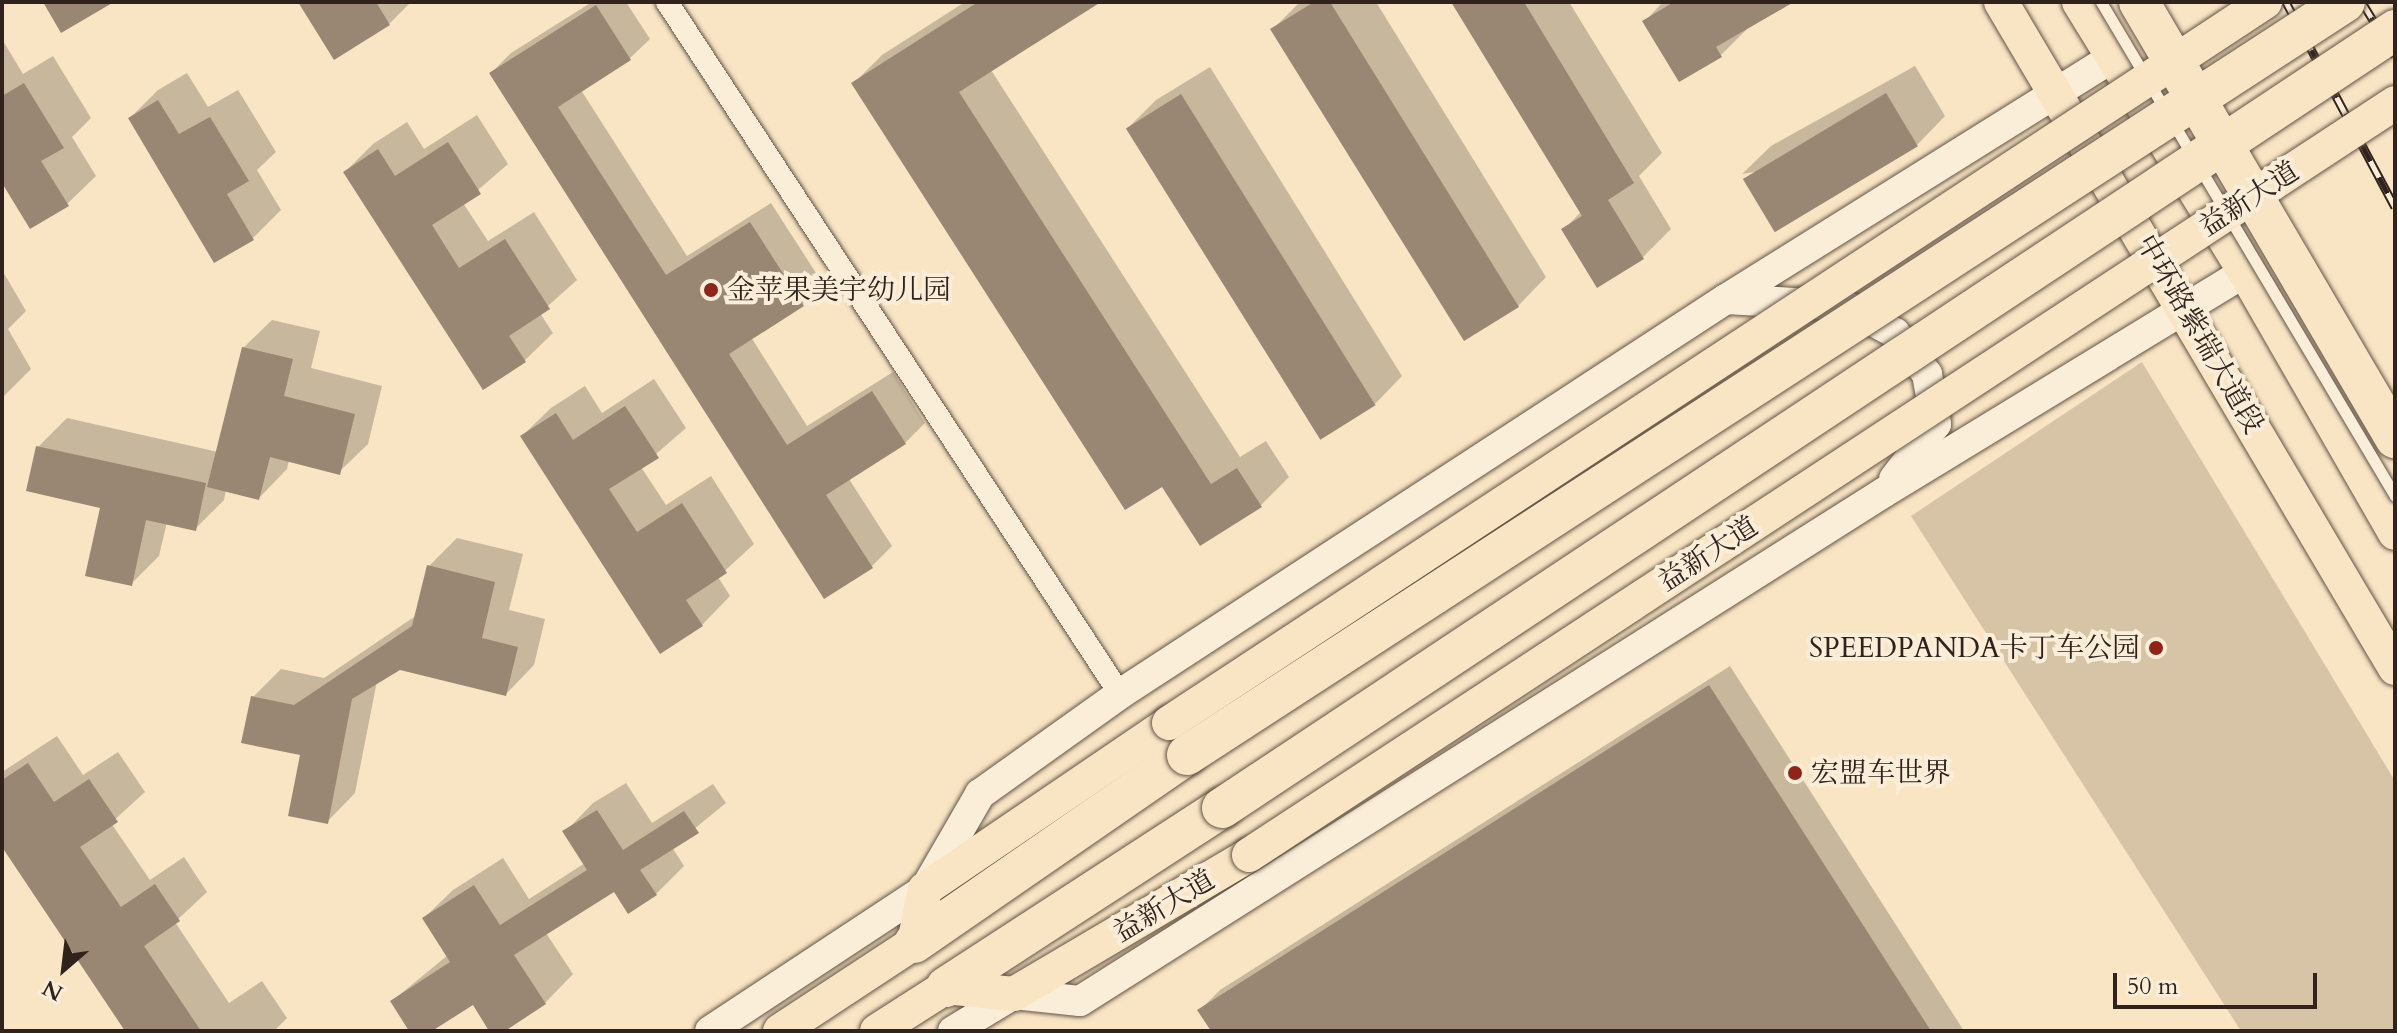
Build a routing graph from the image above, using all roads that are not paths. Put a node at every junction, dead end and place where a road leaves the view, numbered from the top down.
1 (667, 2) edge
2 (2001, 2) edge
3 (2079, 2) edge
4 (2101, 2) edge
5 (2139, 2) edge
6 (2265, 2) edge
7 (2345, 2) edge
8 (2395, 30) edge
9 (2113, 57) junction
10 (2057, 93) junction
11 (2395, 103) edge
12 (2245, 272) junction
13 (1726, 299) junction
14 (2185, 307) junction
15 (2395, 438) edge
16 (1883, 493) junction
17 (2395, 496) edge
18 (2395, 533) edge
19 (2395, 668) edge
20 (1120, 694) junction
21 (1178, 739) junction
22 (925, 889) junction
23 (914, 943) junction
24 (946, 987) junction
25 (1014, 994) junction
26 (881, 1030) edge
27 (710, 1031) edge
28 (780, 1031) edge
29 (953, 1031) edge

1 - 20 street
2 - 10 main road, 中环路紫瑞大道段
3 - 9 main road
4 - 17 lane, bridge
5 - 15 highway, bridge
6 - 21 main road, bridge
7 - 21 highway, bridge
8 - 24 highway, bridge
9 - 10 main road
9 - 12 main road
10 - 13 main road
10 - 14 main road, 中环路紫瑞大道段
11 - 25 main road, 益新大道, bridge
12 - 14 main road
12 - 18 main road
13 - 16 main road
13 - 20 main road
14 - 16 main road
14 - 19 main road, 中环路紫瑞大道段
16 - 25 main road
20 - 22 main road
21 - 22 main road
21 - 23 highway
22 - 23 main road
22 - 27 main road
23 - 28 main road
24 - 25 main road
24 - 26 main road
25 - 29 main road

